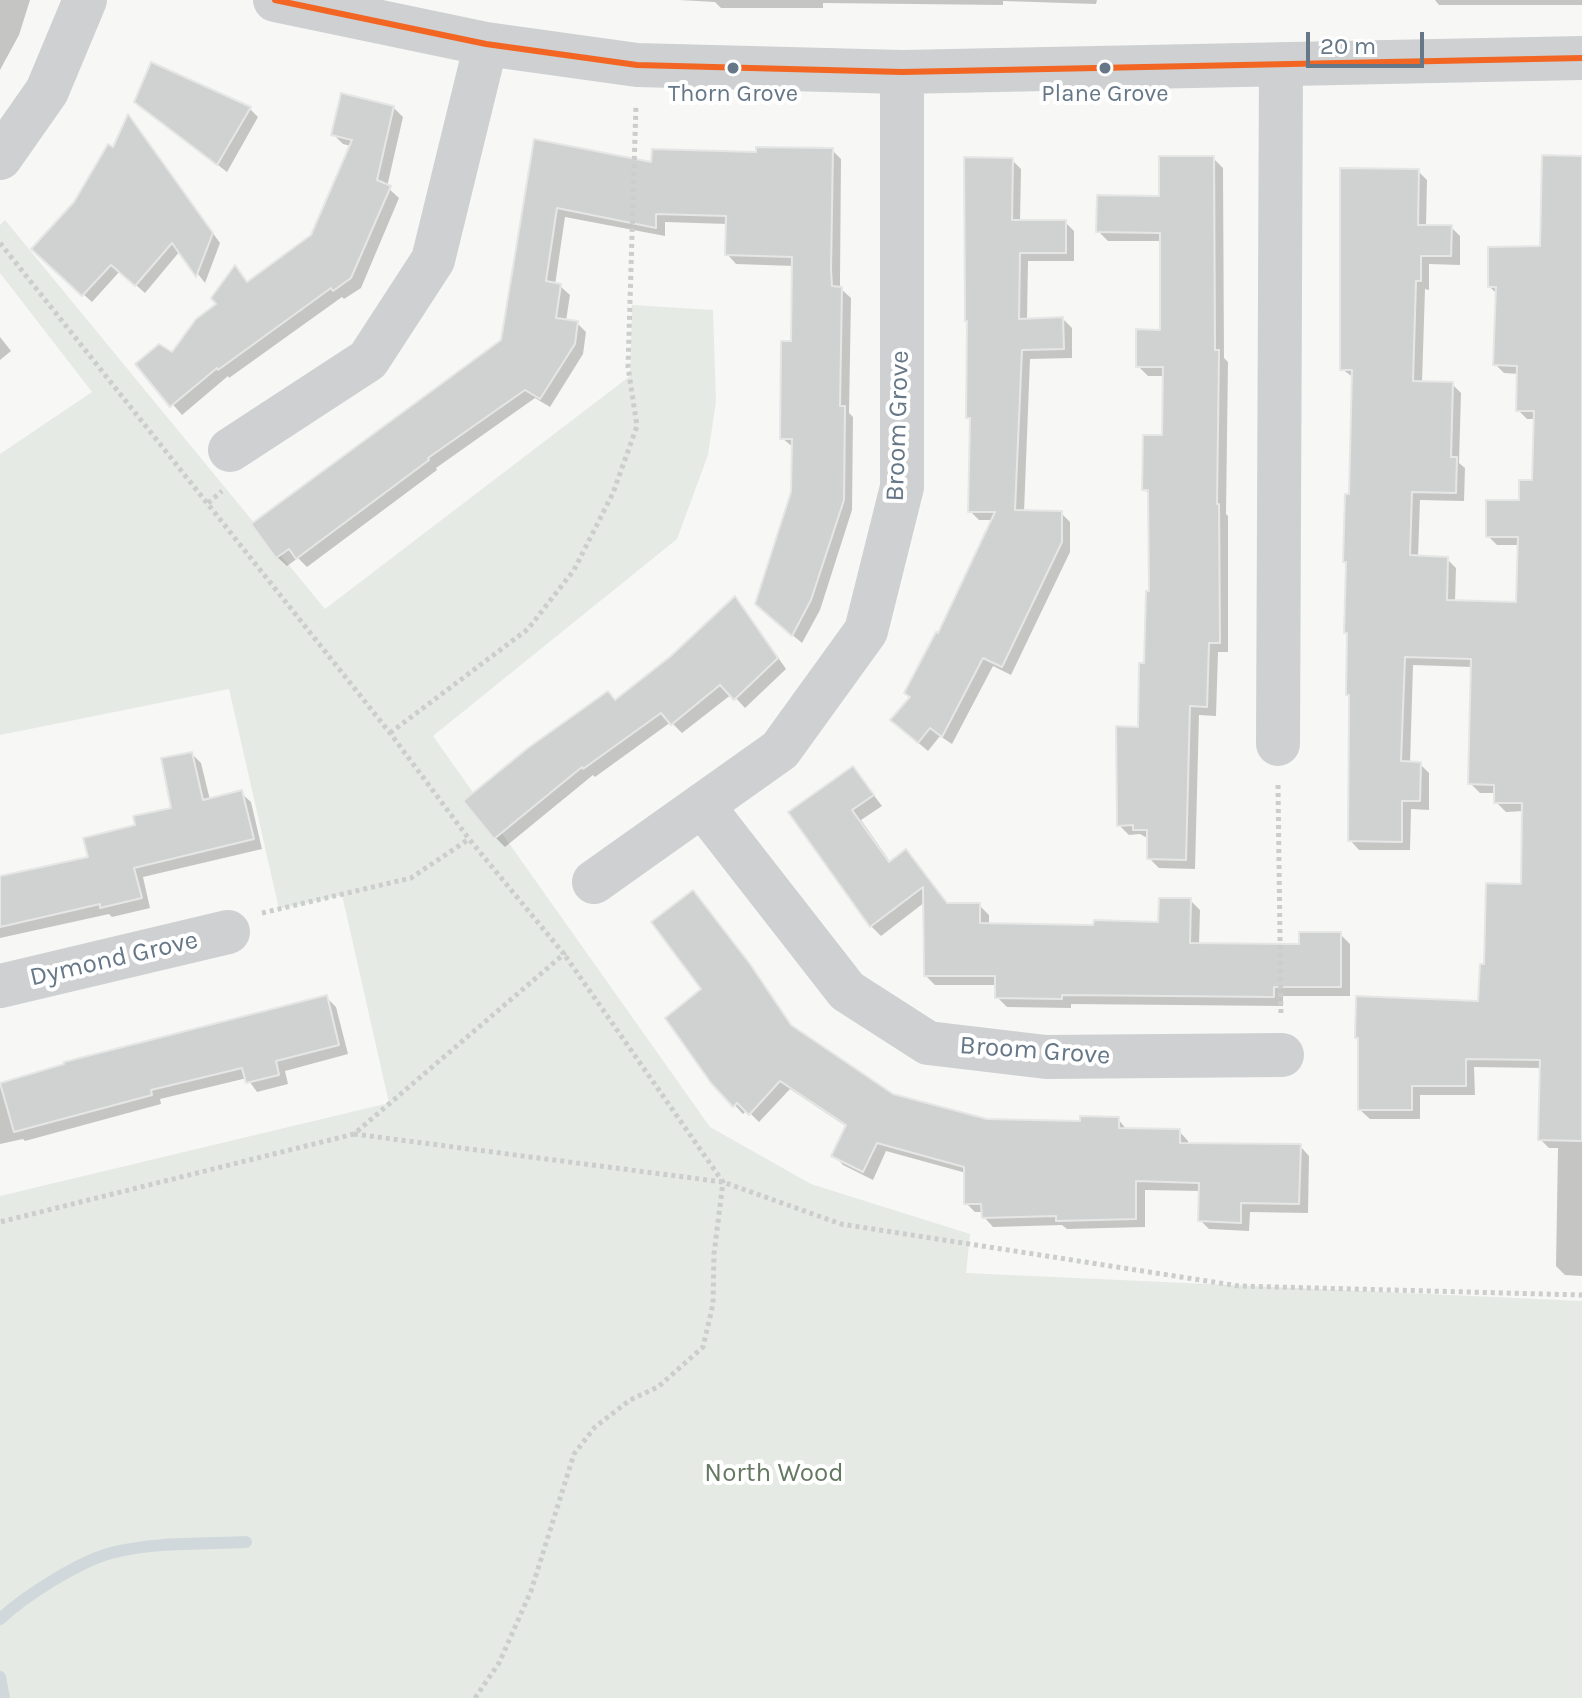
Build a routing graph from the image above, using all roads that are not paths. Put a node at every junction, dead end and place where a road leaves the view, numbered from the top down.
1 (85, 0) edge
2 (275, 0) edge
3 (486, 44) junction
4 (1582, 58) edge
5 (1281, 64) junction
6 (902, 72) junction
7 (0, 158) edge
8 (230, 450) dead end
9 (1278, 744) road end
10 (702, 805) junction
11 (594, 882) dead end
12 (228, 932) road end
13 (0, 986) edge
14 (1282, 1055) road end

1 - 7 street
2 - 3 street
3 - 6 street
3 - 8 street
4 - 5 street
5 - 6 street
5 - 9 street
6 - 10 street, Broom Grove
10 - 11 street, Broom Grove
10 - 14 street, Broom Grove
12 - 13 street, Dymond Grove

